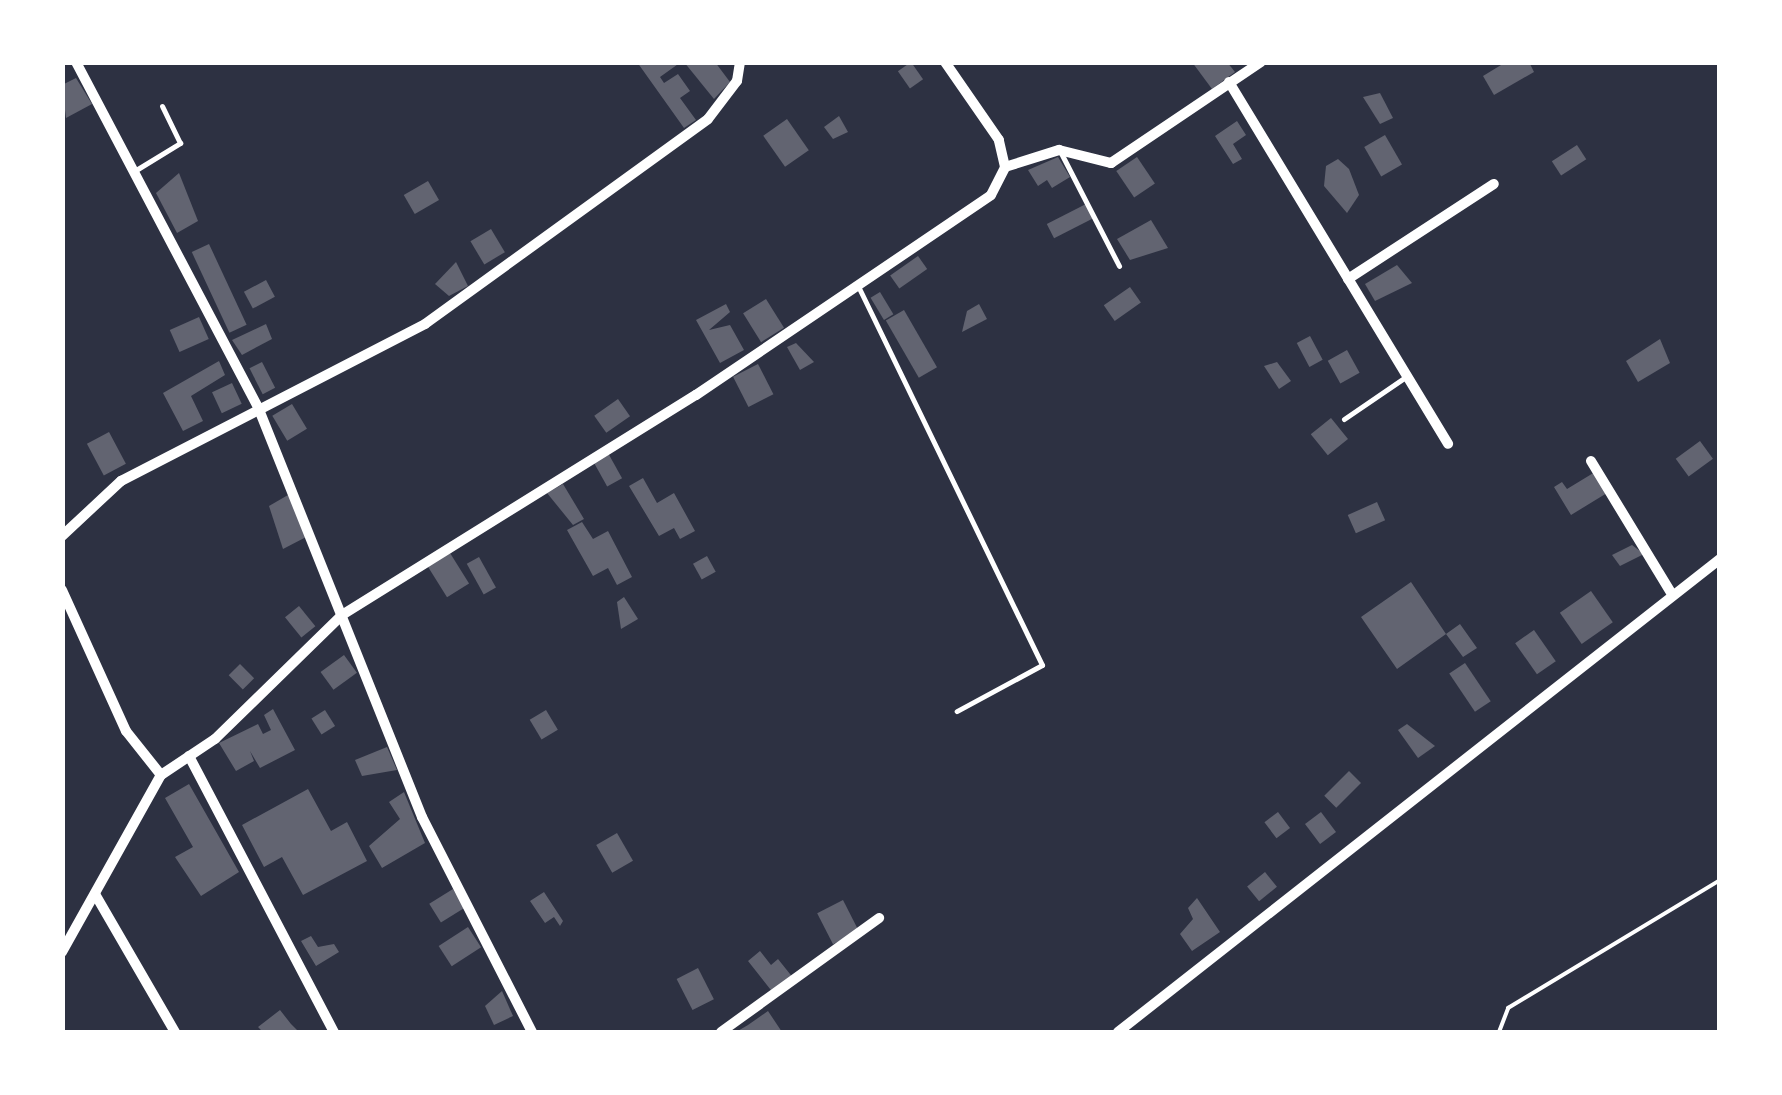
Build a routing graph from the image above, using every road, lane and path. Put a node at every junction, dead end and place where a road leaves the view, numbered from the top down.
1 (76, 62) edge
2 (740, 62) edge
3 (945, 62) edge
4 (1261, 62) edge
5 (1228, 82) junction
6 (162, 106) dead end
7 (1059, 150) junction
8 (1005, 168) junction
9 (136, 170) junction
10 (1494, 184) dead end
11 (1120, 266) dead end
12 (1348, 279) junction
13 (858, 285) junction
14 (1407, 376) junction
15 (258, 407) junction
16 (1344, 419) dead end
17 (1448, 444) dead end
18 (1590, 461) dead end
19 (62, 536) edge
20 (1720, 559) edge
21 (62, 590) edge
22 (1672, 594) junction
23 (342, 615) junction
24 (957, 711) dead end
25 (189, 756) junction
26 (161, 775) junction
27 (1720, 880) edge
28 (95, 894) junction
29 (879, 918) dead end
30 (62, 952) edge
31 (175, 1032) edge
32 (334, 1032) edge
33 (532, 1032) edge
34 (720, 1032) edge
35 (1118, 1032) edge
36 (1498, 1032) edge

1 - 9 street
2 - 15 street
3 - 8 street
4 - 5 street
5 - 7 street
5 - 12 street
6 - 9 lane
7 - 8 street
7 - 11 lane
8 - 13 street
9 - 15 street
10 - 12 street
12 - 14 street
13 - 23 street
13 - 24 lane
14 - 16 lane
14 - 17 street
15 - 19 street
15 - 23 street
18 - 22 street
20 - 22 street
21 - 26 street
22 - 35 street
23 - 25 street
23 - 33 street
25 - 26 street
25 - 32 street
26 - 28 street
27 - 36 path
28 - 30 street
28 - 31 street
29 - 34 street

